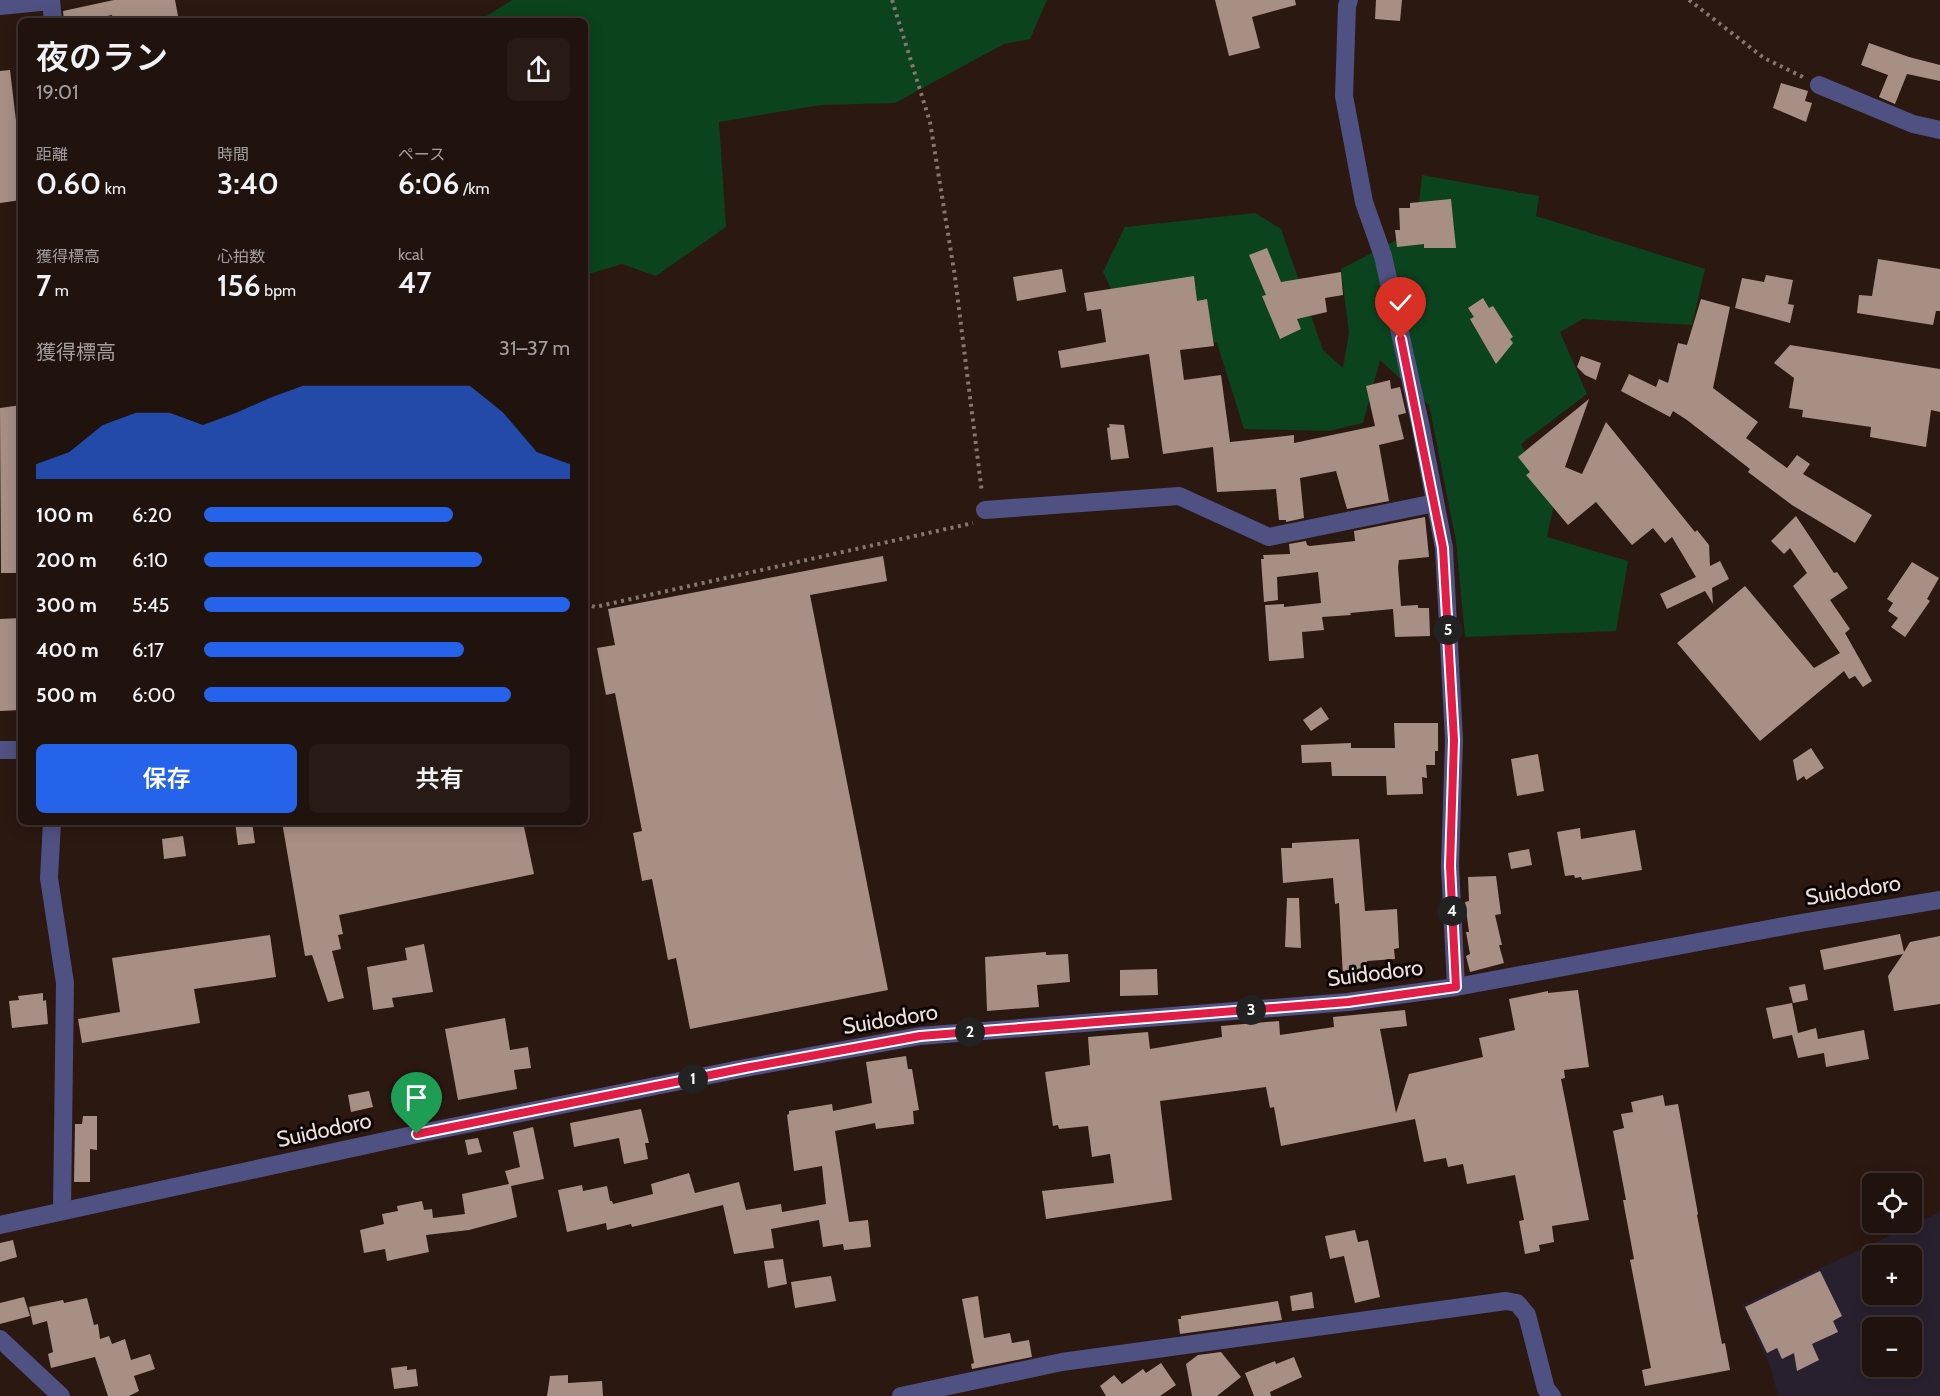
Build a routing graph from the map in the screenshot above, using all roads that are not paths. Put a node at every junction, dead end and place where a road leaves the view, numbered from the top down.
1 (51, 0) edge
2 (1349, 0) edge
3 (0, 6) edge
4 (53, 18) edge
5 (1820, 85) road end
6 (1940, 130) edge
7 (1435, 503) junction
8 (984, 510) road end
9 (0, 750) edge
10 (18, 750) edge
11 (52, 825) edge
12 (1940, 900) edge
13 (1456, 987) junction
14 (62, 1210) junction
15 (0, 1225) edge
16 (0, 1340) edge
17 (61, 1396) edge
18 (901, 1396) edge
19 (1552, 1396) edge

1 - 3 street
1 - 4 street
2 - 7 street
5 - 6 street
7 - 8 street
7 - 13 street
9 - 10 street
11 - 14 street
12 - 13 street, Suidodoro
13 - 14 street, Suidodoro
14 - 15 street, Suidodoro
16 - 17 street
18 - 19 street

